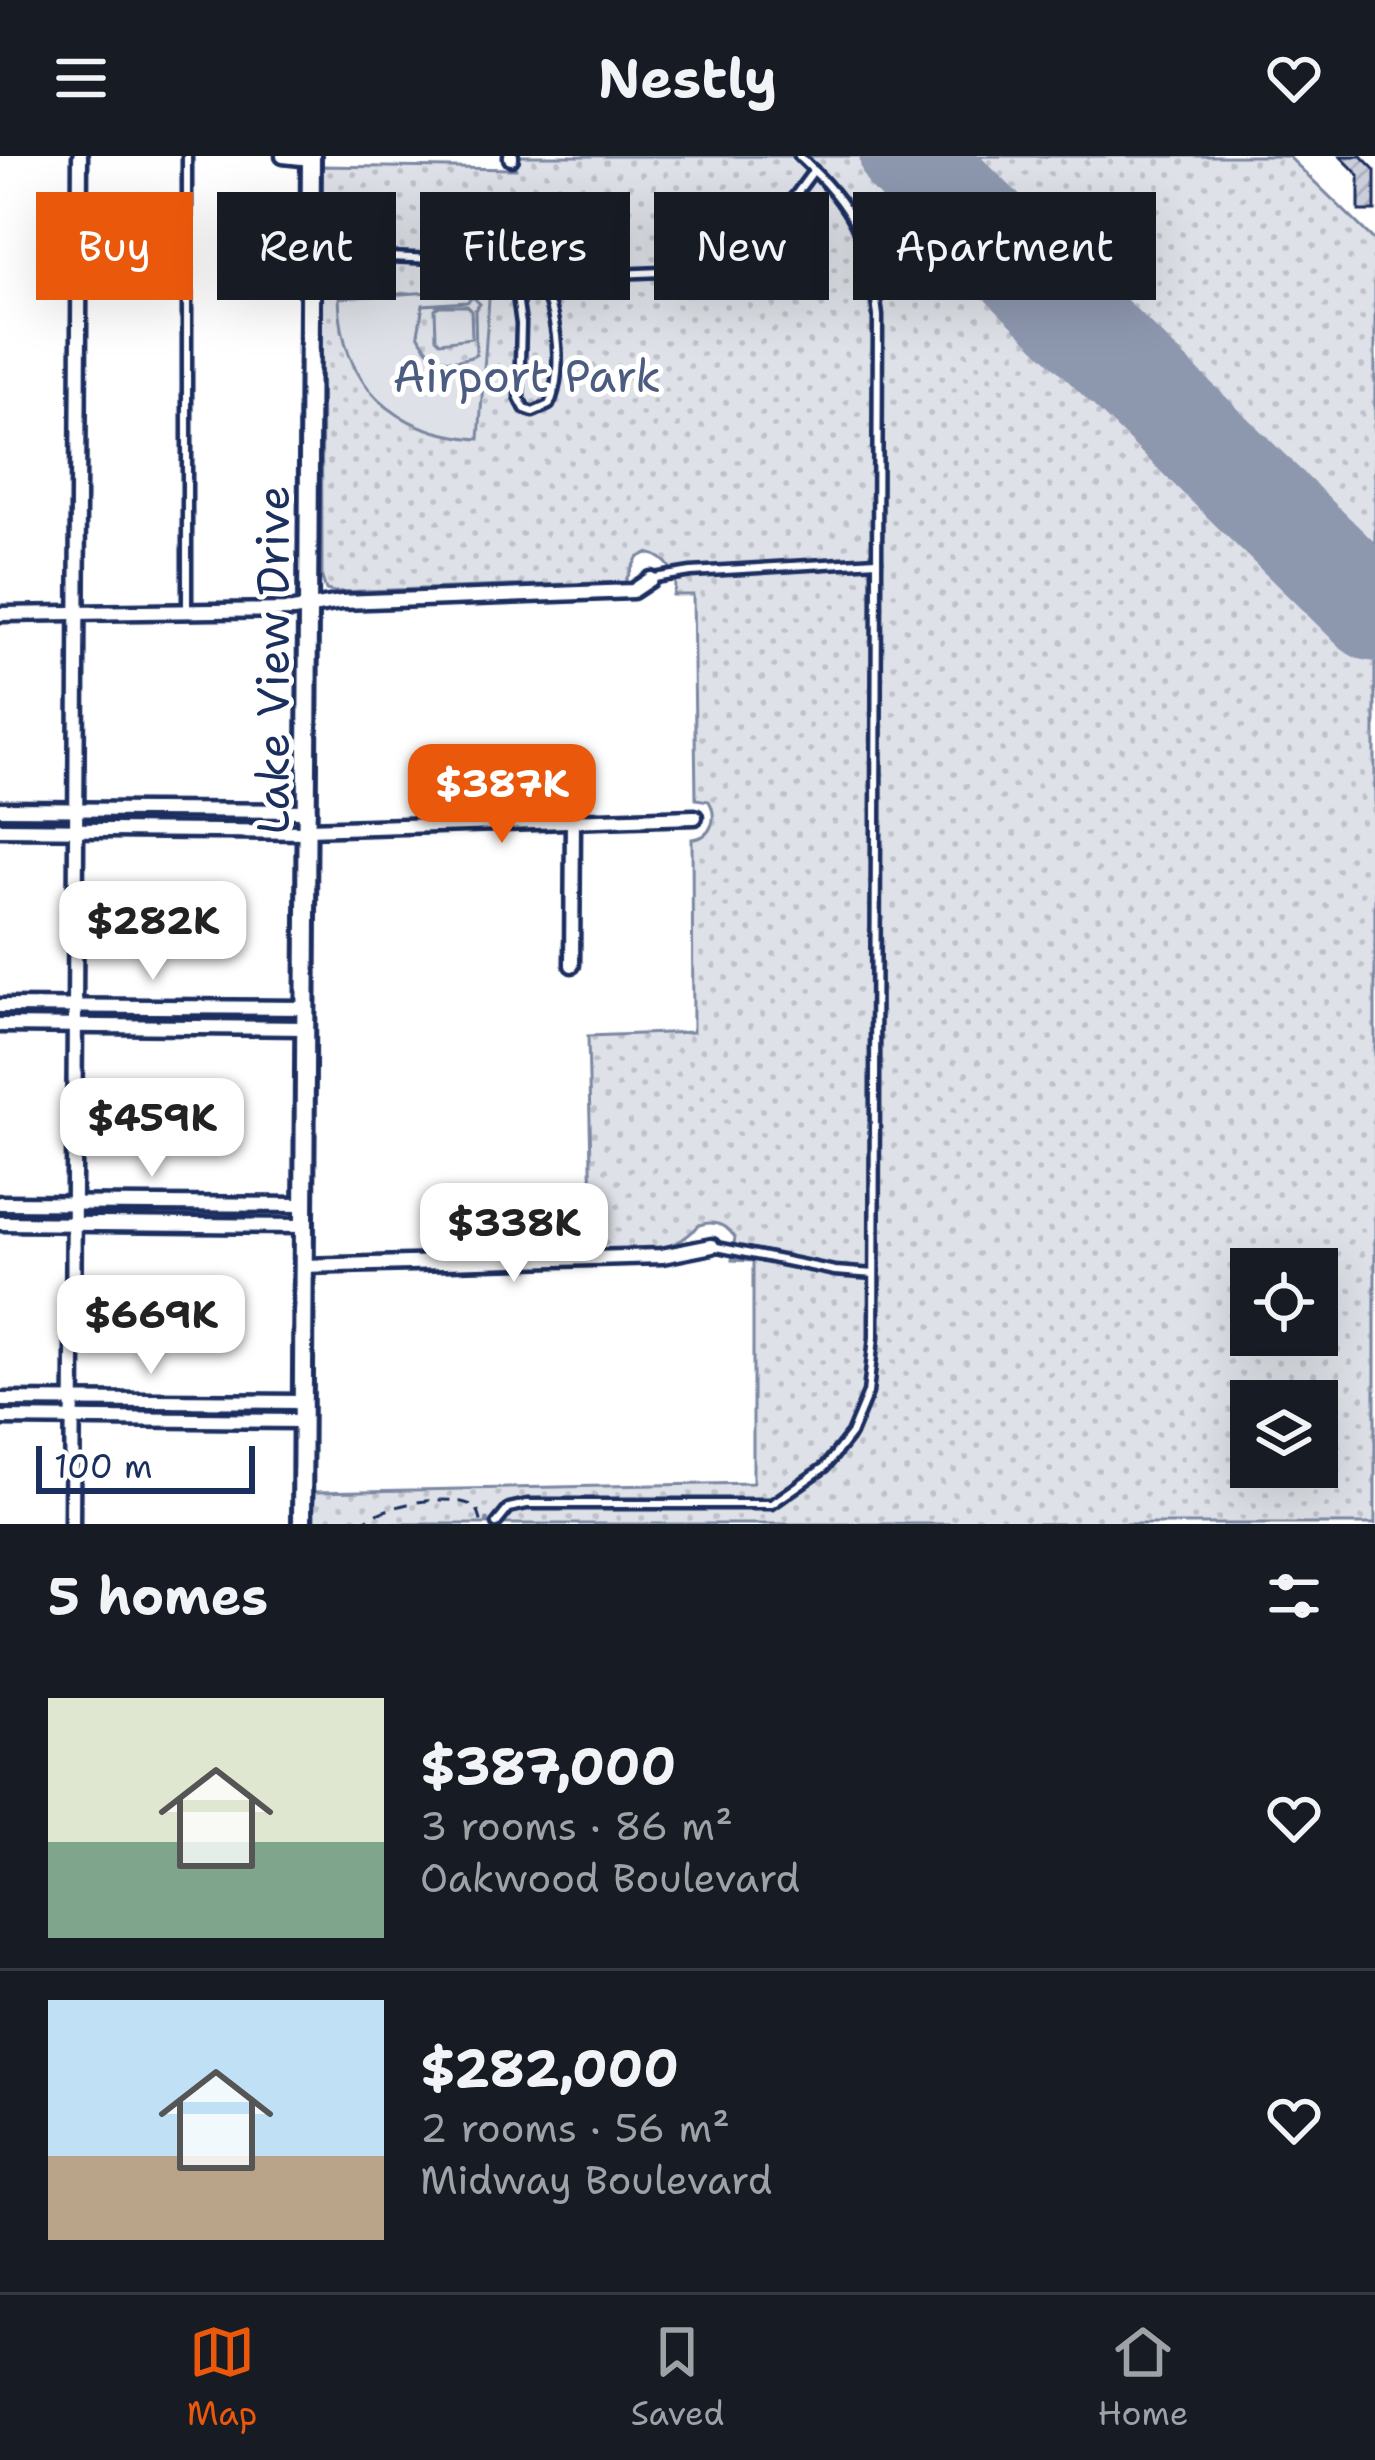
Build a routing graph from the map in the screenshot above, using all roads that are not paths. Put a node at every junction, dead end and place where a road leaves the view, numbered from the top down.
1 (80, 156) edge
2 (187, 156) edge
3 (283, 156) edge
4 (799, 156) edge
5 (311, 158) edge
6 (814, 170) junction
7 (311, 192) edge
8 (630, 274) edge
9 (310, 300) edge
10 (520, 300) edge
11 (551, 300) edge
12 (877, 561) junction
13 (651, 578) joint
14 (310, 606) junction
15 (187, 611) junction
16 (79, 613) junction
17 (0, 614) edge
18 (0, 809) edge
19 (76, 810) junction
20 (695, 817) dead end
21 (573, 819) junction
22 (308, 824) junction
23 (0, 829) edge
24 (76, 830) junction
25 (572, 965) dead end
26 (0, 1006) edge
27 (75, 1006) junction
28 (306, 1018) junction
29 (0, 1025) edge
30 (75, 1026) junction
31 (0, 1202) edge
32 (74, 1203) junction
33 (304, 1205) junction
34 (0, 1223) edge
35 (74, 1224) junction
36 (304, 1226) junction
37 (712, 1246) joint
38 (303, 1266) junction
39 (874, 1274) junction
40 (0, 1400) edge
41 (73, 1400) junction
42 (302, 1412) junction
43 (0, 1418) edge
44 (73, 1419) junction
45 (72, 1524) edge
46 (302, 1524) edge
47 (496, 1524) edge

1 - 16 street
2 - 15 lane
3 - 5 street
4 - 6 lane
5 - 7 street, Lake View Drive
6 - 8 lane
6 - 12 lane
9 - 14 street, Lake View Drive
10 - 11 lane
12 - 13 lane
12 - 39 lane
13 - 14 street
14 - 15 street
14 - 22 street, Lake View Drive
15 - 16 street
16 - 17 street
16 - 19 street
18 - 19 street
19 - 22 street
19 - 24 street
20 - 21 street
21 - 22 street
21 - 25 street
22 - 24 street
22 - 28 street, Lake View Drive
23 - 24 street
24 - 27 street
26 - 27 street
27 - 28 street
27 - 30 street
28 - 30 street
28 - 33 street, Lake View Drive
29 - 30 street
30 - 32 street
31 - 32 street
32 - 33 street
32 - 35 street
33 - 36 street, Lake View Drive
34 - 35 street
35 - 36 street
35 - 41 street
36 - 38 street, Lake View Drive
37 - 38 street
37 - 39 lane
38 - 42 street, Lake View Drive
39 - 47 lane
40 - 41 street
41 - 42 street
41 - 44 street
42 - 44 street
42 - 46 street, Lake View Drive
43 - 44 street
44 - 45 street

